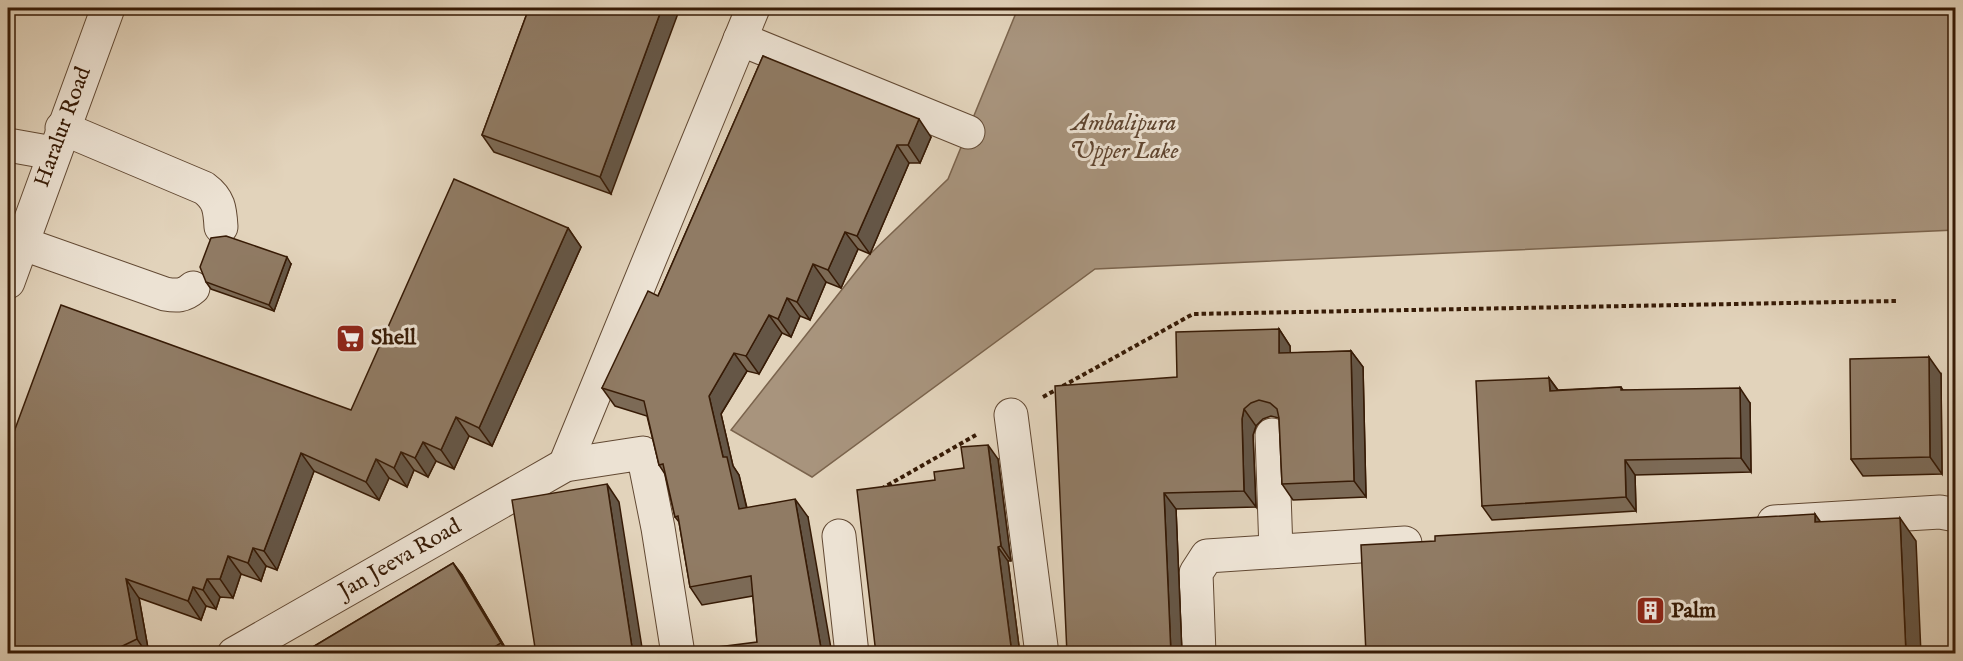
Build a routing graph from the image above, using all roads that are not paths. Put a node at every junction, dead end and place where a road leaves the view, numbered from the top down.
1 (108, 8) edge
2 (753, 8) edge
3 (740, 39) junction
4 (968, 132) dead end
5 (58, 141) junction
6 (8, 145) edge
7 (221, 227) dead end
8 (21, 243) junction
9 (8, 282) edge
10 (193, 288) dead end
11 (1011, 414) road end
12 (1272, 435) dead end
13 (565, 465) junction
14 (1956, 515) edge
15 (1740, 524) edge
16 (839, 536) road end
17 (1438, 542) edge
18 (1276, 551) junction
19 (234, 654) edge
20 (678, 654) edge
21 (852, 654) edge
22 (1042, 654) edge
23 (1199, 654) edge

1 - 5 street, Haralur Road
2 - 3 street
3 - 4 street
3 - 13 street
5 - 6 street
5 - 7 street
5 - 8 street, Haralur Road
8 - 9 street, Haralur Road
8 - 10 street
11 - 22 street
12 - 18 street
13 - 19 street, Jan Jeeva Road
13 - 20 street
14 - 15 street
16 - 21 street
17 - 18 street
18 - 23 street

